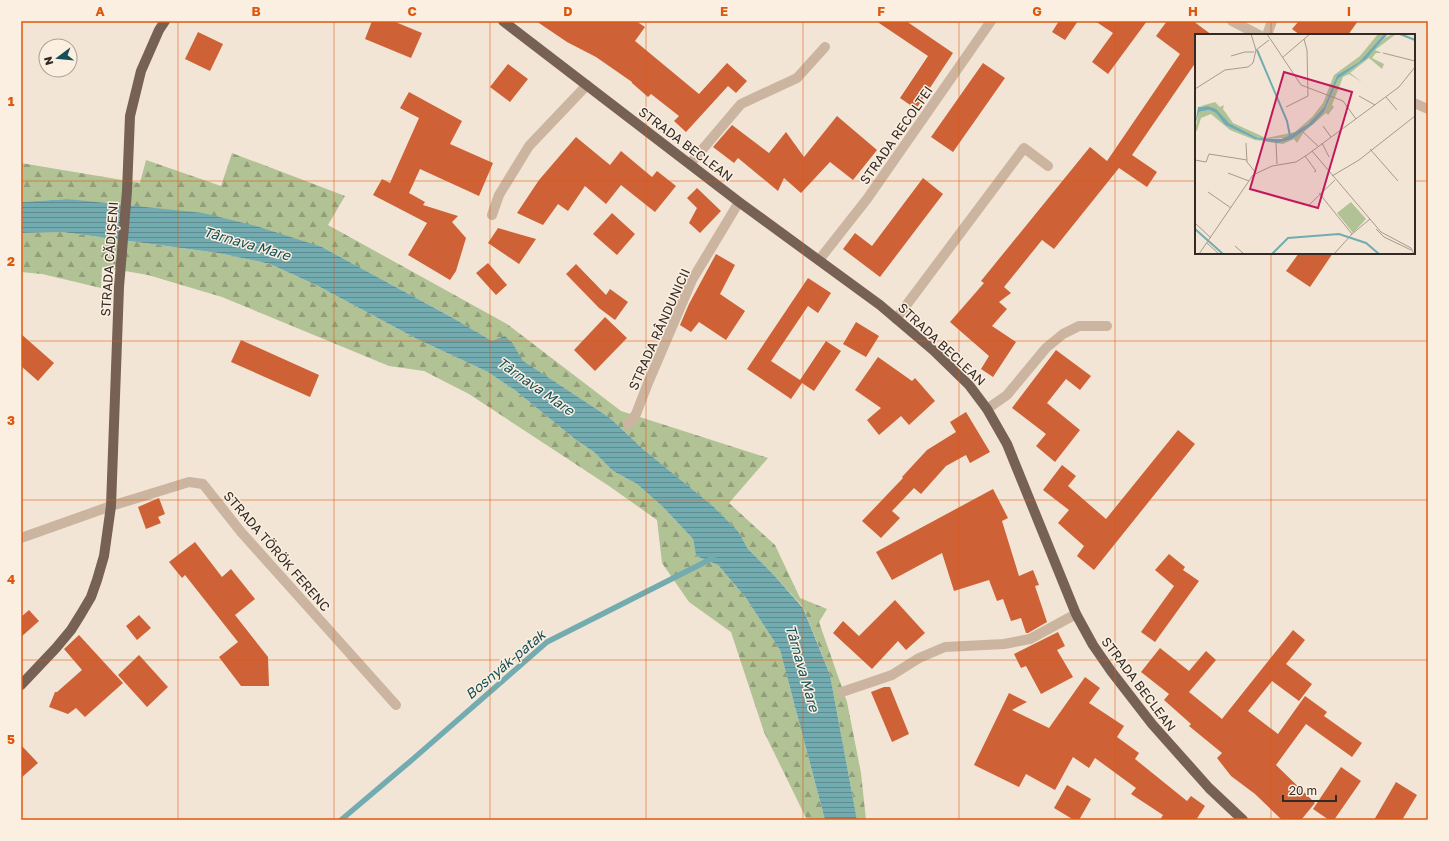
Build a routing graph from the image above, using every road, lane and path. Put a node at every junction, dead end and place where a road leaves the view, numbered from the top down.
1 (165, 21) edge
2 (503, 21) edge
3 (991, 21) edge
4 (1232, 21) edge
5 (1272, 21) edge
6 (1257, 34) edge
7 (1267, 34) edge
8 (825, 47) dead end
9 (587, 85) junction
10 (1415, 103) edge
11 (1428, 109) edge
12 (690, 164) junction
13 (1048, 166) dead end
14 (740, 202) junction
15 (492, 215) dead end
16 (819, 260) junction
17 (896, 318) junction
18 (1107, 326) dead end
19 (987, 408) junction
20 (628, 424) dead end
21 (111, 506) junction
22 (21, 538) edge
23 (1076, 614) junction
24 (21, 685) edge
25 (842, 692) dead end
26 (396, 705) dead end
27 (1243, 820) edge

1 - 21 main road, STRADA CĂDIȘENI
2 - 9 main road, STRADA BECLEAN
3 - 16 street, STRADA RECOLTEI
4 - 6 street
5 - 7 street
8 - 12 street
9 - 12 main road, STRADA BECLEAN
9 - 15 street
10 - 11 street
12 - 14 main road, STRADA BECLEAN
13 - 17 street
14 - 16 main road, STRADA BECLEAN
14 - 20 street, STRADA RÂNDUNICII
16 - 17 main road, STRADA BECLEAN
17 - 19 main road, STRADA BECLEAN
18 - 19 street
19 - 23 main road, STRADA BECLEAN
21 - 22 street
21 - 24 main road, STRADA CĂDIȘENI
21 - 26 street, STRADA TÖRÖK FERENC
23 - 25 street
23 - 27 main road, STRADA BECLEAN

